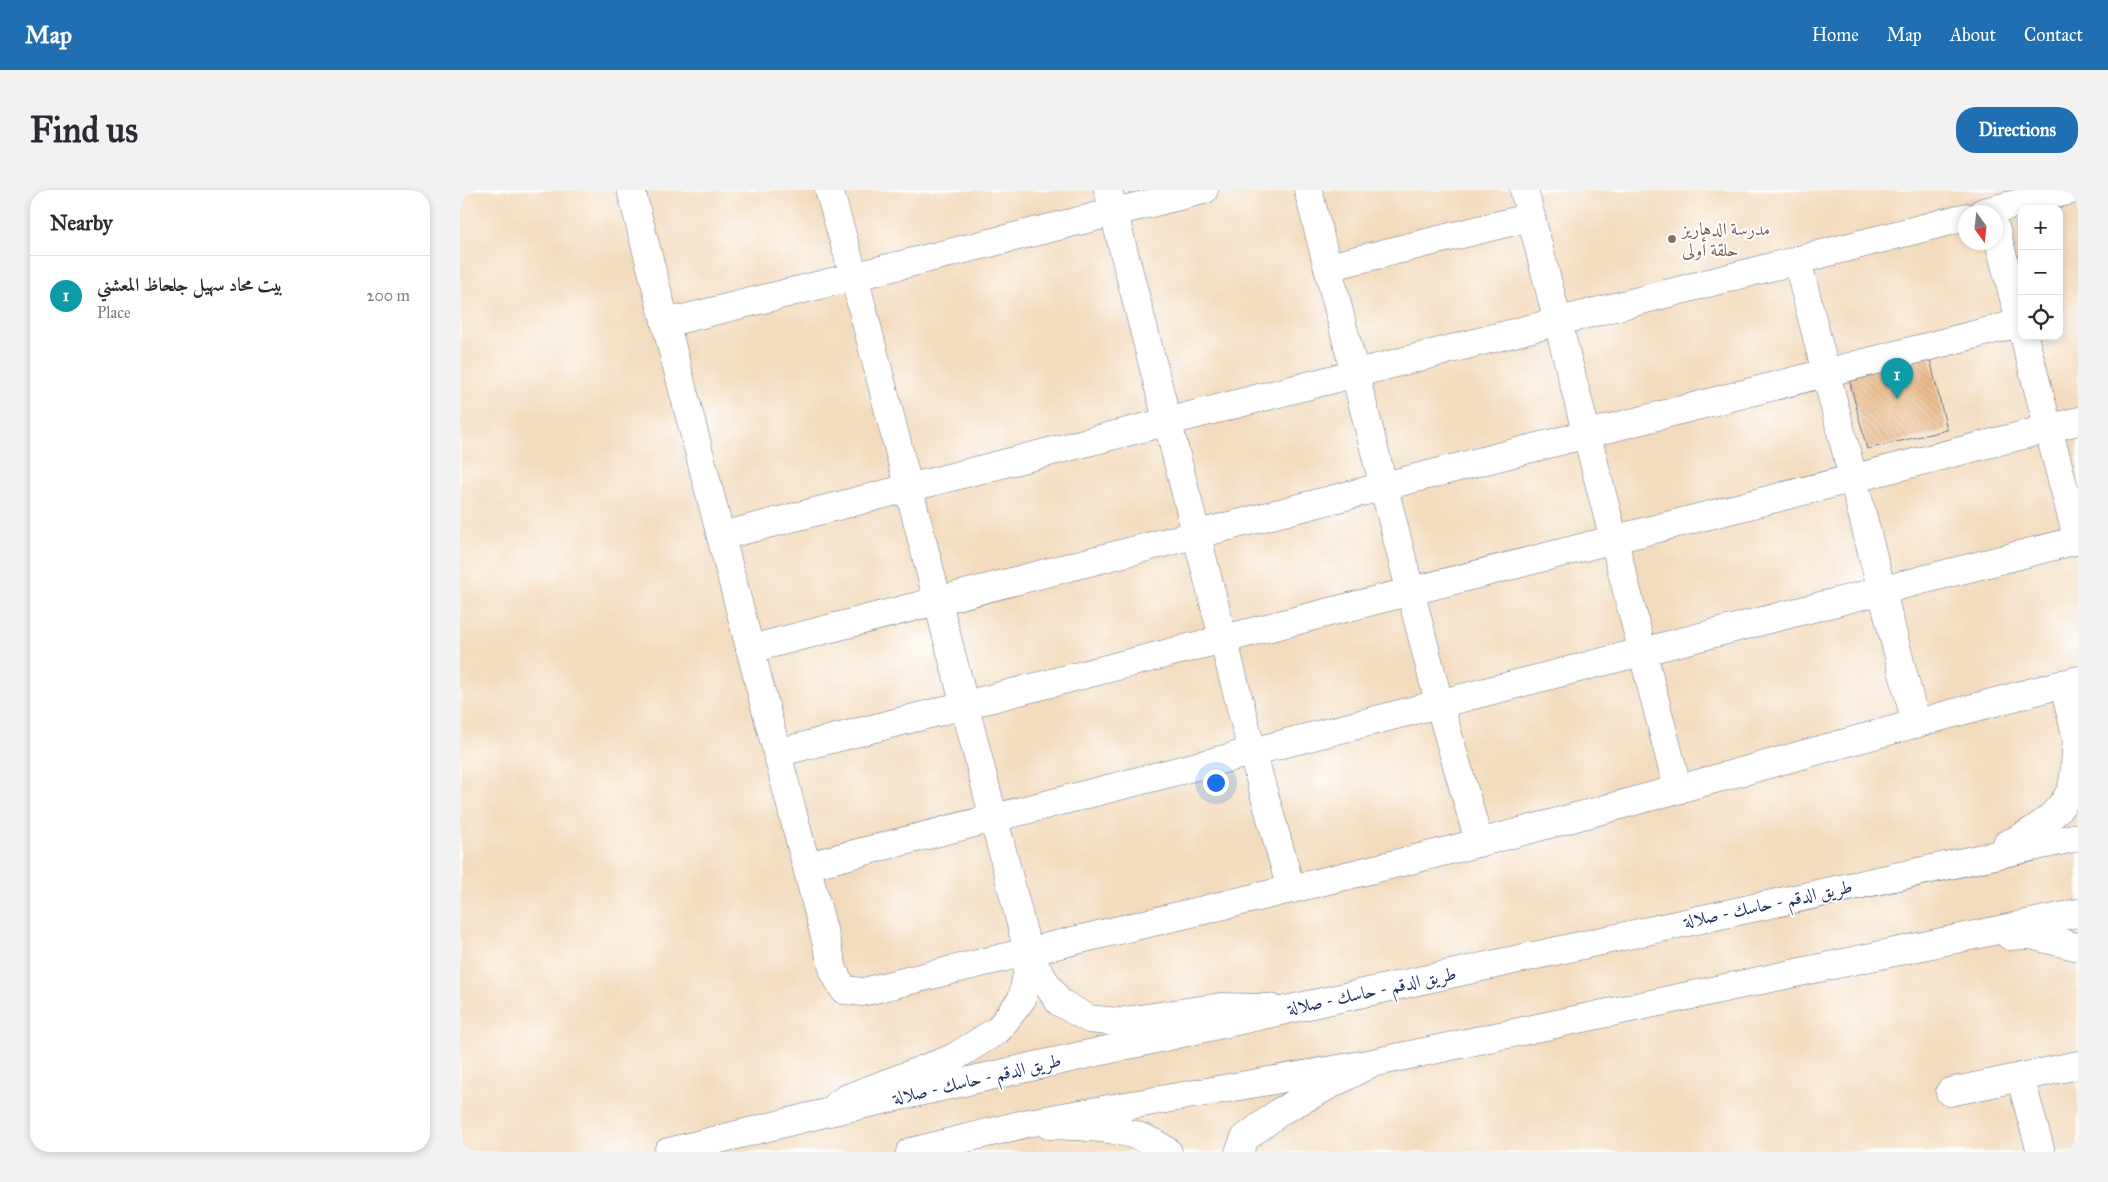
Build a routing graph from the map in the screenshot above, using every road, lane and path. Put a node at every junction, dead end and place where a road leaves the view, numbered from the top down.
1 (631, 190) edge
2 (829, 190) edge
3 (1204, 190) edge
4 (1308, 190) edge
5 (1524, 190) edge
6 (2072, 190) edge
7 (1111, 201) edge
8 (2003, 211) edge
9 (1530, 217) junction
10 (1958, 223) edge
11 (1996, 250) edge
12 (1797, 260) junction
13 (1328, 267) junction
14 (854, 276) junction
15 (2018, 318) edge
16 (1557, 322) junction
17 (666, 323) junction
18 (2018, 331) edge
19 (2025, 340) edge
20 (1825, 372) junction
21 (1355, 374) junction
22 (2078, 421) edge
23 (1168, 422) junction
24 (2048, 428) junction
25 (1586, 434) junction
26 (1853, 478) junction
27 (1384, 486) junction
28 (908, 489) junction
29 (1196, 534) junction
30 (721, 536) junction
31 (1613, 540) junction
32 (2078, 540) edge
33 (1882, 590) junction
34 (1410, 591) junction
35 (937, 602) junction
36 (1224, 639) junction
37 (750, 649) junction
38 (1641, 652) junction
39 (2071, 682) edge
40 (1439, 704) junction
41 (964, 705) junction
42 (1916, 724) junction
43 (2077, 740) edge
44 (1252, 751) junction
45 (777, 753) junction
46 (1678, 790) junction
47 (993, 818) junction
48 (2078, 837) edge
49 (1479, 842) junction
50 (1968, 860) junction
51 (807, 866) junction
52 (1292, 889) junction
53 (2078, 913) edge
54 (1960, 937) junction
55 (2078, 948) edge
56 (1028, 955) junction
57 (1290, 1008) junction
58 (1372, 1063) junction
59 (2078, 1065) edge
60 (2020, 1077) junction
61 (1950, 1092) dead end
62 (825, 1113) junction
63 (1028, 1123) junction
64 (668, 1152) edge
65 (910, 1152) edge
66 (1168, 1152) edge
67 (1239, 1152) edge
68 (2042, 1152) edge

1 - 17 main road
2 - 14 main road
3 - 7 main road
4 - 13 main road
5 - 9 main road
6 - 8 main road
7 - 14 main road
7 - 23 main road
9 - 13 main road
9 - 16 main road
10 - 12 main road
11 - 15 main road
12 - 16 main road
12 - 20 main road
13 - 21 main road
14 - 17 main road
14 - 28 main road
16 - 21 main road
16 - 25 main road
17 - 30 main road
18 - 20 main road
19 - 24 main road
20 - 25 main road
20 - 26 main road
21 - 23 main road
21 - 27 main road
22 - 24 main road
23 - 28 main road
23 - 29 main road
24 - 26 main road
24 - 32 main road
25 - 27 main road
25 - 31 main road
26 - 31 main road
26 - 33 main road
27 - 29 main road
27 - 34 main road
28 - 30 main road
28 - 35 main road
29 - 35 main road
29 - 36 main road
30 - 37 main road
31 - 34 main road
31 - 38 main road
32 - 33 main road
33 - 38 main road
33 - 42 main road
34 - 36 main road
34 - 40 main road
35 - 37 main road
35 - 41 main road
36 - 41 main road
36 - 44 main road
37 - 45 main road
38 - 40 main road
38 - 46 main road
39 - 42 main road
39 - 43 main road
40 - 44 main road
40 - 49 main road
41 - 45 main road
41 - 47 main road
42 - 46 main road
43 - 50 main road
44 - 47 main road
44 - 52 main road
45 - 51 main road
46 - 49 main road
47 - 51 main road
47 - 56 main road
48 - 50 main road, طريق الدقم - حاسك - صلالة
49 - 52 main road
50 - 57 main road, طريق الدقم - حاسك - صلالة
51 - 56 main road
52 - 56 main road
53 - 54 main road
54 - 55 main road
54 - 58 main road
56 - 57 main road
56 - 62 main road
57 - 62 main road, طريق الدقم - حاسك - صلالة
58 - 63 main road
58 - 67 main road
59 - 60 main road
60 - 61 main road
60 - 68 main road
62 - 64 main road, طريق الدقم - حاسك - صلالة
63 - 65 main road
63 - 66 main road

